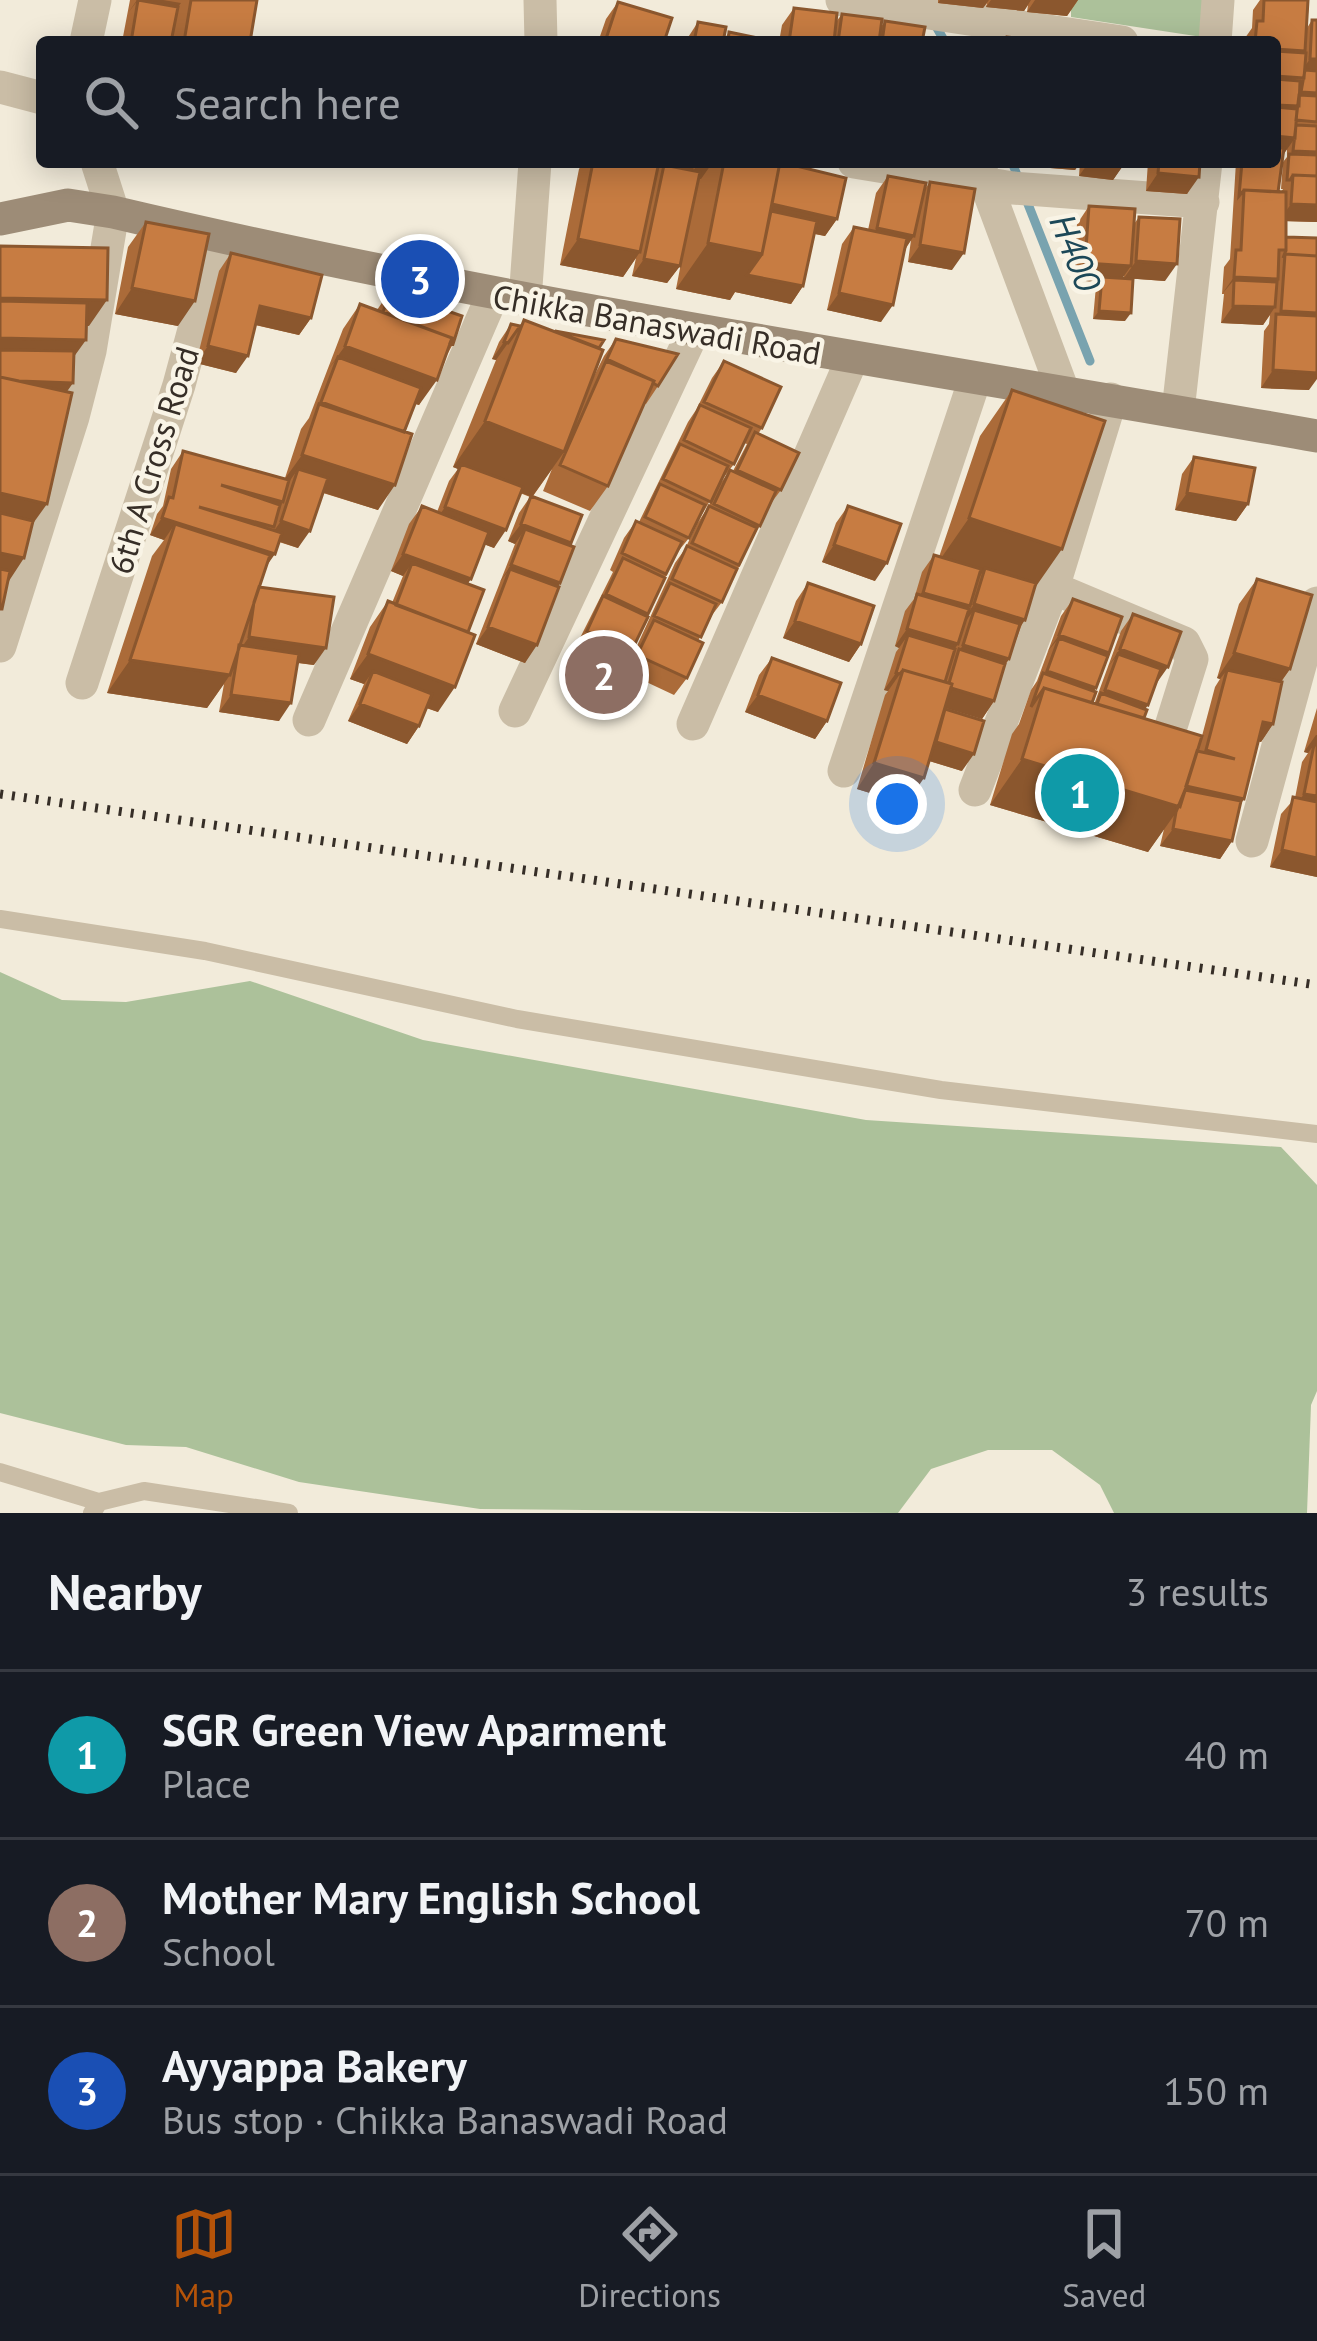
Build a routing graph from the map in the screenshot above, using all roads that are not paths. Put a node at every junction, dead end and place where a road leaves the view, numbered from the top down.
1 (95, 0) edge
2 (540, 0) edge
3 (842, 0) edge
4 (1218, 0) edge
5 (926, 19) edge
6 (87, 36) edge
7 (541, 36) edge
8 (1071, 36) edge
9 (1215, 36) edge
10 (0, 87) edge
11 (36, 96) edge
12 (99, 168) edge
13 (534, 168) edge
14 (902, 168) edge
15 (1206, 168) edge
16 (1005, 181) edge
17 (1203, 202) junction
18 (113, 212) junction
19 (0, 219) edge
20 (219, 237) junction
21 (509, 297) junction
22 (693, 332) junction
23 (852, 359) junction
24 (975, 380) junction
25 (1063, 391) junction
26 (1111, 400) junction
27 (1178, 411) junction
28 (1317, 422) edge
29 (1316, 435) edge
30 (1053, 588) junction
31 (1317, 603) edge
32 (0, 646) edge
33 (82, 682) dead end
34 (515, 711) dead end
35 (309, 720) dead end
36 (693, 724) dead end
37 (844, 771) dead end
38 (1156, 776) edge
39 (975, 790) dead end
40 (1252, 841) dead end
41 (0, 919) edge
42 (1317, 1134) edge
43 (0, 1472) edge
44 (95, 1507) edge
45 (289, 1513) edge

1 - 6 street
2 - 7 street
3 - 5 street
4 - 9 street
5 - 8 street
10 - 11 street
12 - 18 street
13 - 21 street
14 - 16 street
15 - 17 street
16 - 17 street
16 - 25 street
17 - 27 street
18 - 19 main road, Chikka Banaswadi Road
18 - 20 main road, Chikka Banaswadi Road
18 - 32 street
20 - 21 main road, Chikka Banaswadi Road
20 - 33 street, 6th A Cross Road
21 - 22 main road, Chikka Banaswadi Road
21 - 35 street
22 - 23 main road, Chikka Banaswadi Road
22 - 34 street
23 - 24 main road, Chikka Banaswadi Road
23 - 36 street
24 - 25 main road, Chikka Banaswadi Road
24 - 37 street
25 - 26 main road, Chikka Banaswadi Road
26 - 27 main road, Chikka Banaswadi Road
26 - 30 street
27 - 29 main road, Chikka Banaswadi Road
28 - 29 street
30 - 38 street
30 - 39 street
31 - 40 street
41 - 42 lane
43 - 44 lane
44 - 45 lane

